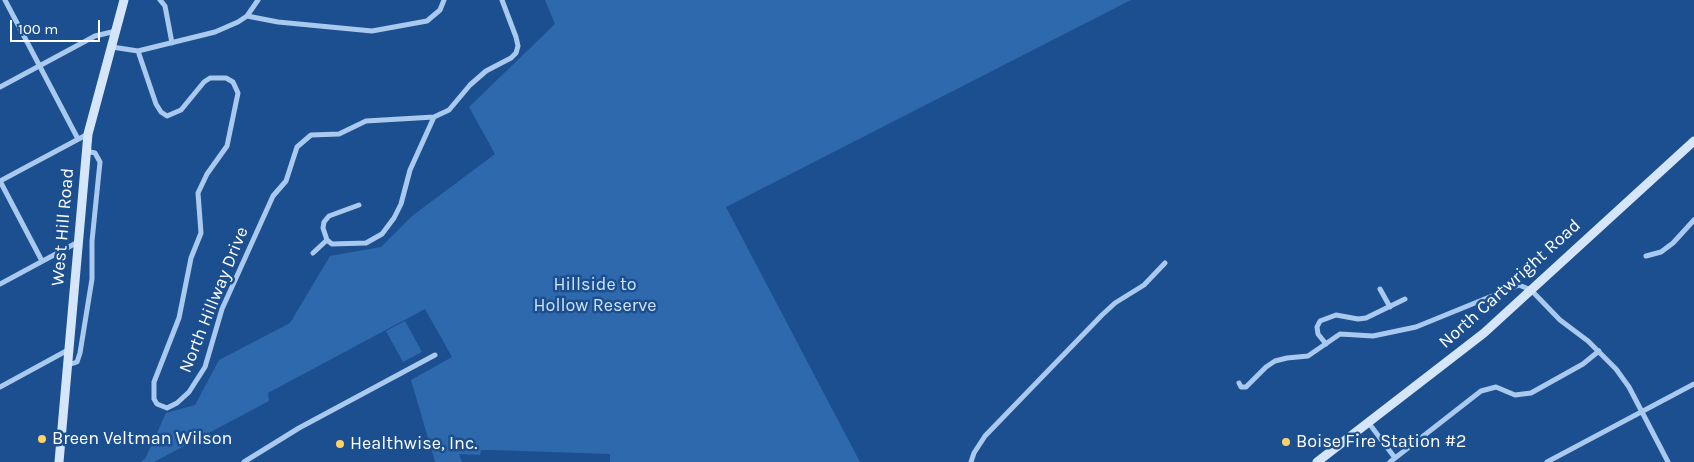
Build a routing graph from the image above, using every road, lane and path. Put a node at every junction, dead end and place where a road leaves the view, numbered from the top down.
1 (6, 0) edge
2 (124, 0) edge
3 (160, 0) edge
4 (258, 0) edge
5 (444, 0) edge
6 (502, 0) edge
7 (247, 16) junction
8 (116, 31) junction
9 (172, 43) junction
10 (112, 47) junction
11 (138, 51) junction
12 (40, 65) junction
13 (0, 87) edge
14 (434, 117) junction
15 (88, 134) junction
16 (78, 139) junction
17 (1694, 141) edge
18 (86, 151) junction
19 (0, 181) edge
20 (359, 204) dead end
21 (1694, 220) edge
22 (327, 240) junction
23 (78, 242) junction
24 (313, 253) dead end
25 (1646, 256) dead end
26 (42, 261) junction
27 (1165, 262) dead end
28 (0, 284) edge
29 (1380, 289) dead end
30 (1531, 290) junction
31 (1405, 298) dead end
32 (1390, 307) junction
33 (1326, 344) junction
34 (68, 350) junction
35 (1599, 351) junction
36 (434, 356) dead end
37 (67, 365) junction
38 (1239, 383) dead end
39 (1694, 384) edge
40 (0, 387) edge
41 (1642, 412) junction
42 (1368, 422) junction
43 (1395, 458) junction
44 (58, 461) edge
45 (244, 462) edge
46 (972, 462) edge
47 (1318, 462) edge
48 (1390, 462) edge
49 (1547, 462) edge
50 (1668, 462) edge

1 - 12 street
2 - 8 street, West Hill Road
3 - 9 street
4 - 7 street
5 - 7 street
6 - 14 street
7 - 9 street
8 - 10 street, West Hill Road
8 - 12 street
9 - 11 street
10 - 11 street
10 - 15 street, West Hill Road
11 - 14 street, North Hillway Drive
12 - 13 street
12 - 16 street
14 - 22 street
15 - 16 street
15 - 18 street, West Hill Road
16 - 19 street
17 - 30 street, North Cartwright Road
18 - 23 street, West Hill Road
18 - 37 street
19 - 26 street
20 - 22 street
21 - 25 street
22 - 24 street
23 - 26 street
23 - 34 street, West Hill Road
26 - 28 street
27 - 46 street
29 - 32 street
30 - 33 street
30 - 35 street
30 - 42 street, North Cartwright Road
31 - 32 street
32 - 33 street
33 - 38 street
34 - 37 street, West Hill Road
34 - 40 street
35 - 41 street
35 - 43 street
36 - 45 street
37 - 44 street, West Hill Road
39 - 41 street
41 - 49 street
41 - 50 street
42 - 43 street
42 - 47 street, North Cartwright Road
43 - 48 street

